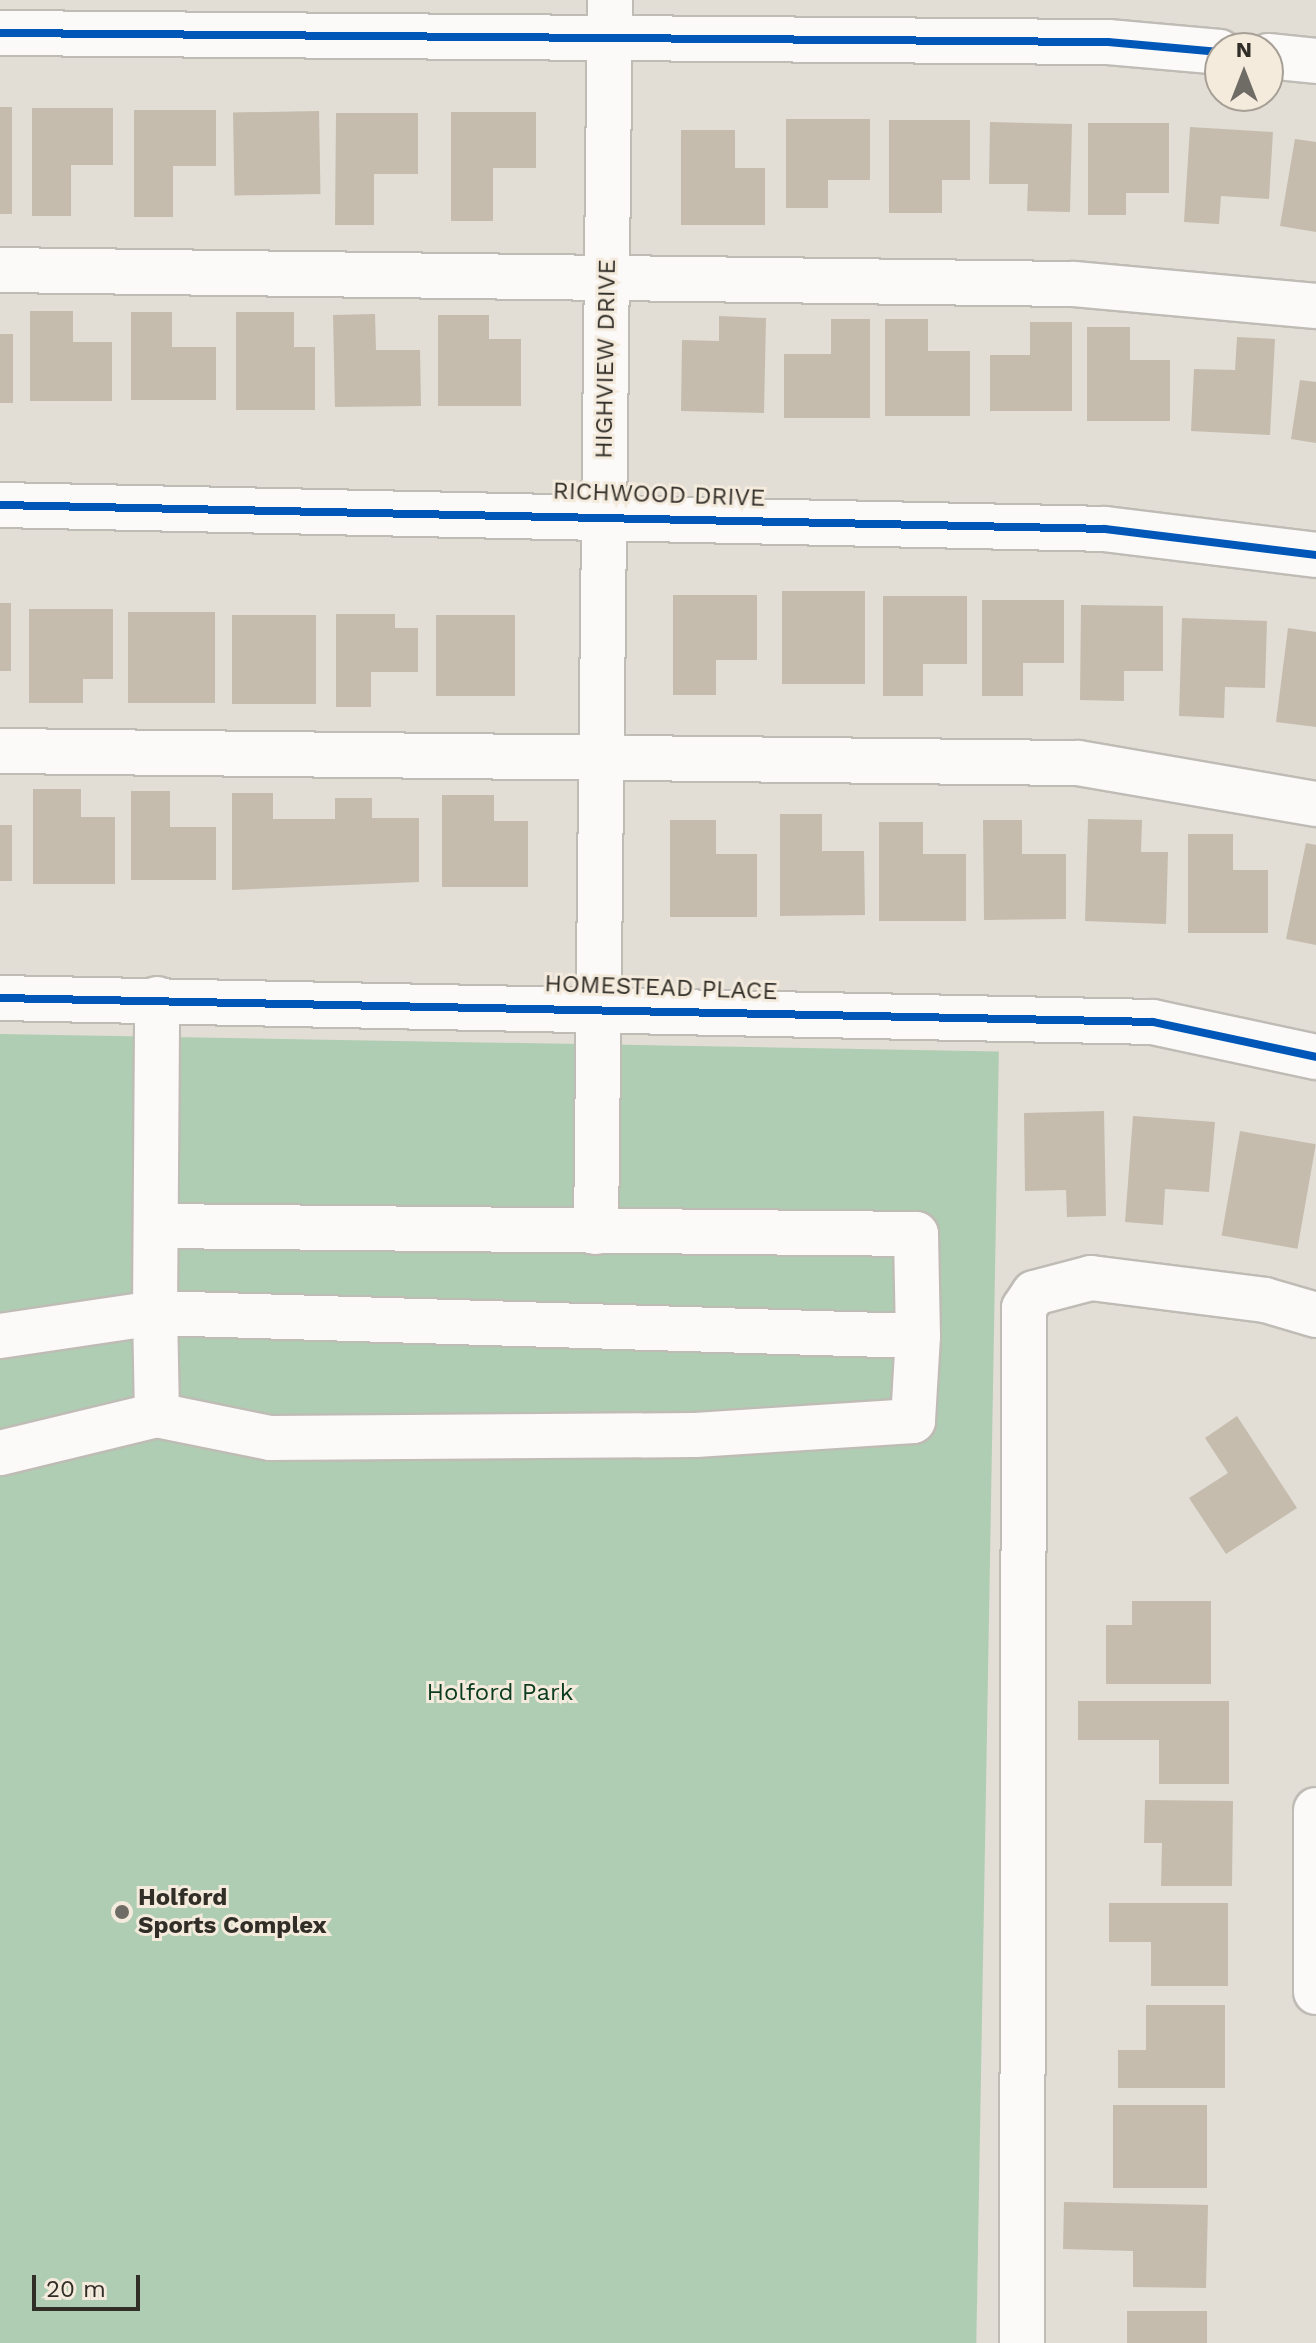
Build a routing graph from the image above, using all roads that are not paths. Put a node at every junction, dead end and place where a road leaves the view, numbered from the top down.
1 (610, 18) edge
2 (0, 33) edge
3 (1204, 51) edge
4 (1284, 58) edge
5 (1316, 61) edge
6 (0, 270) edge
7 (607, 277) junction
8 (1316, 306) edge
9 (0, 505) edge
10 (603, 513) junction
11 (1316, 555) edge
12 (0, 751) edge
13 (600, 757) junction
14 (1316, 804) edge
15 (0, 998) edge
16 (157, 999) junction
17 (597, 1005) junction
18 (1316, 1057) edge
19 (156, 1226) junction
20 (596, 1232) junction
21 (155, 1313) junction
22 (1316, 1315) edge
23 (0, 1336) edge
24 (918, 1336) junction
25 (157, 1415) junction
26 (0, 1453) edge
27 (1316, 1810) edge
28 (1316, 1992) edge
29 (1022, 2343) edge

1 - 2 street
1 - 3 street
1 - 7 street, HIGHVIEW DRIVE
4 - 5 street
6 - 7 street
7 - 8 street
7 - 10 street, HIGHVIEW DRIVE
9 - 10 street, RICHWOOD DRIVE
10 - 11 street, RICHWOOD DRIVE
10 - 13 street, HIGHVIEW DRIVE
12 - 13 street
13 - 14 street
13 - 17 street, HIGHVIEW DRIVE
15 - 16 street, HOMESTEAD PLACE
16 - 17 street, HOMESTEAD PLACE
16 - 19 street
17 - 18 street, HOMESTEAD PLACE
17 - 20 street, HIGHVIEW DRIVE
19 - 20 street
19 - 21 street
20 - 24 street
21 - 23 street
21 - 24 street
21 - 25 street
22 - 29 street
24 - 25 street
25 - 26 street
27 - 28 street

